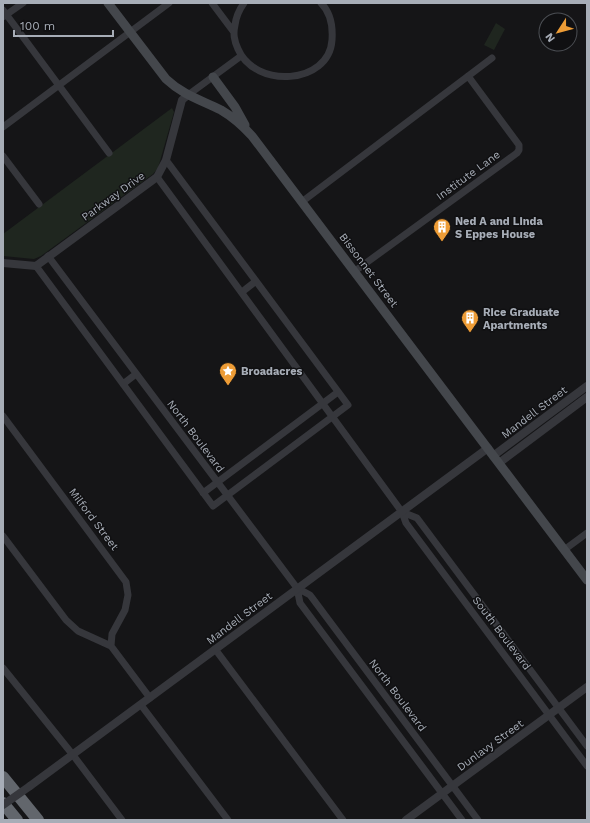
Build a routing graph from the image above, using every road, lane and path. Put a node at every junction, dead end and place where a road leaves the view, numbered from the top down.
1 (23, 3) edge
2 (108, 3) edge
3 (169, 3) edge
4 (212, 3) edge
5 (244, 3) edge
6 (321, 3) edge
7 (4, 14) edge
8 (233, 31) junction
9 (130, 32) junction
10 (241, 56) junction
11 (492, 58) dead end
12 (468, 76) junction
13 (213, 77) junction
14 (59, 85) junction
15 (188, 95) junction
16 (3, 127) edge
17 (252, 136) junction
18 (109, 153) dead end
19 (3, 156) edge
20 (166, 160) junction
21 (158, 177) junction
22 (303, 202) junction
23 (39, 204) dead end
24 (48, 256) junction
25 (3, 263) edge
26 (36, 266) junction
27 (355, 271) junction
28 (256, 281) junction
29 (242, 292) junction
30 (136, 374) junction
31 (122, 384) junction
32 (587, 386) edge
33 (338, 392) junction
34 (587, 397) edge
35 (323, 403) junction
36 (3, 416) edge
37 (333, 417) junction
38 (488, 448) junction
39 (496, 459) junction
40 (217, 483) junction
41 (203, 493) junction
42 (226, 496) junction
43 (402, 512) junction
44 (587, 533) edge
45 (3, 536) edge
46 (564, 550) junction
47 (587, 580) edge
48 (297, 588) junction
49 (111, 646) junction
50 (215, 649) junction
51 (3, 668) edge
52 (587, 687) edge
53 (150, 698) junction
54 (142, 705) junction
55 (559, 708) junction
56 (549, 715) junction
57 (587, 746) edge
58 (73, 755) junction
59 (587, 766) edge
60 (3, 777) edge
61 (453, 786) junction
62 (442, 794) junction
63 (3, 804) edge
64 (17, 820) edge
65 (38, 820) edge
66 (122, 820) edge
67 (228, 820) edge
68 (344, 820) edge
69 (406, 820) edge
70 (462, 820) edge
71 (478, 820) edge

1 - 7 street
2 - 9 main road, Bissonnet Street
3 - 9 street
4 - 8 street
5 - 8 street
6 - 10 street
7 - 14 street
8 - 10 street
9 - 14 street
9 - 15 main road, Bissonnet Street
10 - 13 street
11 - 12 street
12 - 22 street
12 - 27 street, Institute Lane
13 - 15 street
13 - 17 main road
14 - 16 street
14 - 18 street
15 - 17 main road, Bissonnet Street
15 - 20 street, Parkway Drive
17 - 22 main road, Bissonnet Street
19 - 23 street
20 - 21 street, Parkway Drive
20 - 28 street
21 - 24 street, Parkway Drive
21 - 29 street, South Boulevard
22 - 27 main road, Bissonnet Street
24 - 26 street, Parkway Drive
24 - 30 street, North Boulevard
25 - 26 street
26 - 31 street
27 - 38 main road, Bissonnet Street
28 - 29 street
28 - 33 street
29 - 35 street, South Boulevard
30 - 31 street
30 - 40 street, North Boulevard
31 - 41 street
32 - 39 street, Mandell Street
33 - 35 street
33 - 37 street
34 - 39 street, Mandell Street
35 - 37 street, South Boulevard
35 - 40 street
36 - 49 street, Milford Street
37 - 42 street
37 - 43 street, South Boulevard
38 - 39 main road, Bissonnet Street
38 - 43 street, Mandell Street
39 - 46 main road, Bissonnet Street
40 - 41 street
40 - 42 street, North Boulevard
41 - 42 street
42 - 48 street, North Boulevard
43 - 48 street, Mandell Street
43 - 55 street, South Boulevard
43 - 56 street, South Boulevard
44 - 46 street
45 - 49 street
46 - 47 main road, Bissonnet Street
48 - 50 street, Mandell Street
48 - 61 street, North Boulevard
48 - 62 street, North Boulevard
49 - 53 street
50 - 53 street, Mandell Street
50 - 68 street
51 - 58 street
52 - 55 street, Dunlavy Street
53 - 54 street, Mandell Street
54 - 58 street, Mandell Street
54 - 67 street
55 - 56 street, Dunlavy Street
55 - 57 street, South Boulevard
56 - 59 street, South Boulevard
56 - 61 street, Dunlavy Street
58 - 63 street, Mandell Street, bridge
58 - 66 street
60 - 65 highway
61 - 62 street, Dunlavy Street
61 - 71 street, North Boulevard
62 - 69 street, Dunlavy Street
62 - 70 street, North Boulevard
63 - 64 highway

